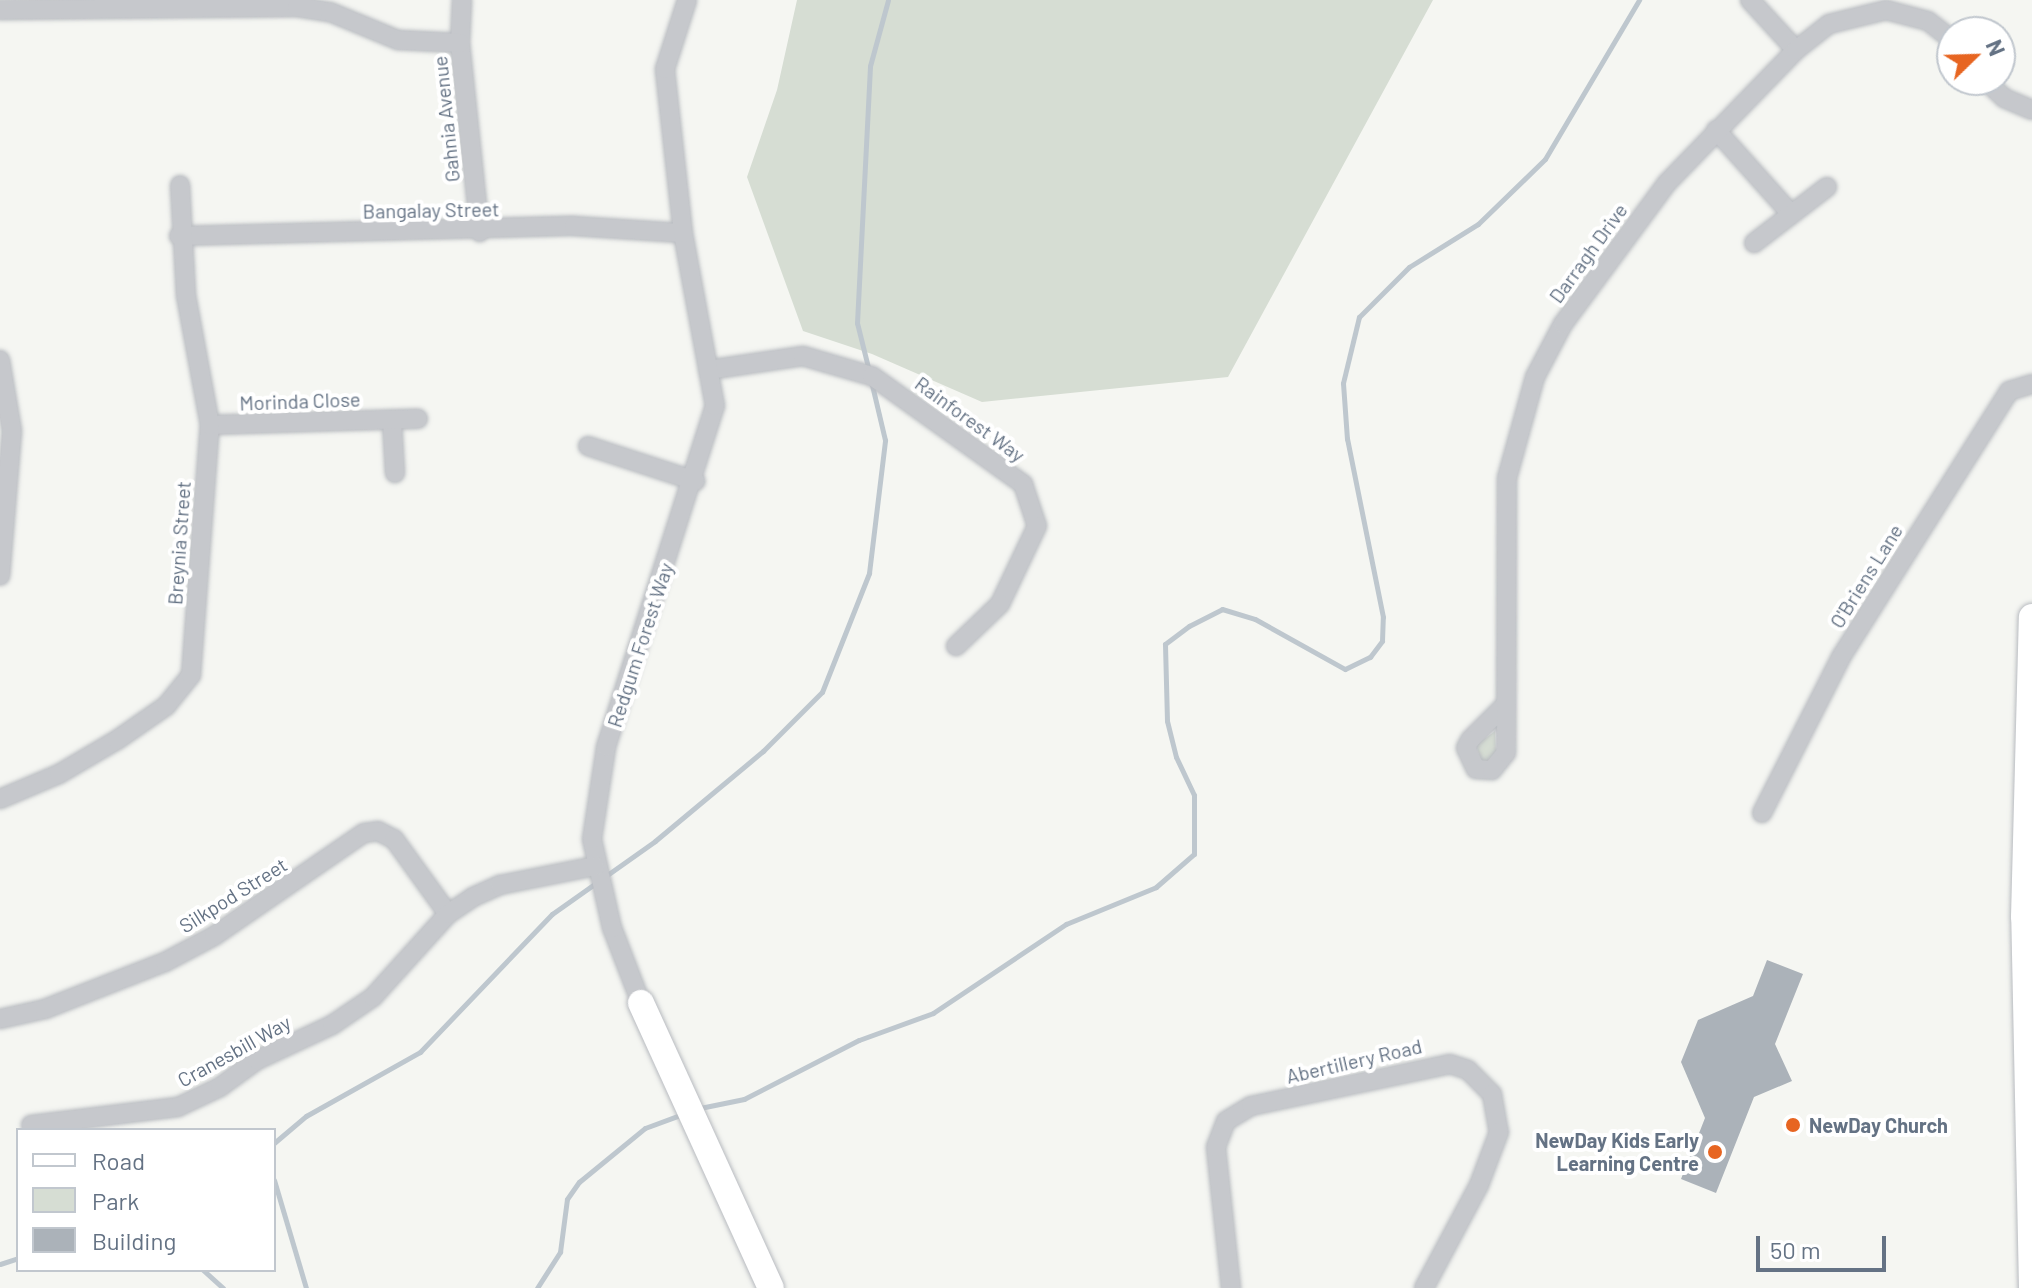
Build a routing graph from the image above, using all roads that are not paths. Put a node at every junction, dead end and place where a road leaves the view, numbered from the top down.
1 (462, 0) edge
2 (687, 0) edge
3 (1750, 0) edge
4 (0, 10) edge
5 (1936, 27) edge
6 (460, 43) junction
7 (1796, 50) junction
8 (2002, 96) edge
9 (2032, 110) edge
10 (1716, 130) junction
11 (180, 185) dead end
12 (1827, 187) dead end
13 (1791, 214) junction
14 (480, 232) junction
15 (683, 233) junction
16 (179, 236) junction
17 (1754, 243) dead end
18 (0, 360) edge
19 (708, 370) junction
20 (2032, 384) edge
21 (418, 419) dead end
22 (392, 421) junction
23 (210, 425) junction
24 (588, 446) dead end
25 (395, 473) dead end
26 (695, 481) junction
27 (0, 576) edge
28 (2032, 617) edge
29 (956, 646) dead end
30 (2031, 656) edge
31 (1505, 705) dead end
32 (0, 799) edge
33 (1762, 813) dead end
34 (595, 866) junction
35 (448, 914) junction
36 (641, 1003) joint
37 (0, 1019) edge
38 (31, 1125) dead end
39 (61, 1126) edge
40 (766, 1279) edge
41 (1231, 1288) edge
42 (1424, 1288) edge
43 (2032, 1288) edge

1 - 6 street, Gahnia Avenue
2 - 15 street, Redgum Forest Way
3 - 7 street
4 - 6 street
5 - 7 street, Darragh Drive
6 - 14 street, Gahnia Avenue
7 - 10 street, Darragh Drive
8 - 9 street
10 - 13 street
10 - 31 street, Darragh Drive
11 - 16 street, Breynia Street
12 - 13 street
13 - 17 street
14 - 15 street, Bangalay Street
14 - 16 street, Bangalay Street
15 - 19 street, Redgum Forest Way
16 - 23 street, Breynia Street
18 - 27 street
19 - 26 street, Redgum Forest Way
19 - 29 street, Rainforest Way
20 - 33 street, O'Briens Lane
21 - 22 street, Morinda Close
22 - 23 street, Morinda Close
22 - 25 street
23 - 32 street, Breynia Street
24 - 26 street
26 - 34 street, Redgum Forest Way
28 - 30 street
30 - 43 street
34 - 35 street, Cranesbill Way
34 - 36 street, Redgum Forest Way
35 - 37 street, Silkpod Street
35 - 39 street, Cranesbill Way
36 - 40 street, Redgum Forest Way
38 - 39 street, Cranesbill Way
41 - 42 street, Abertillery Road

